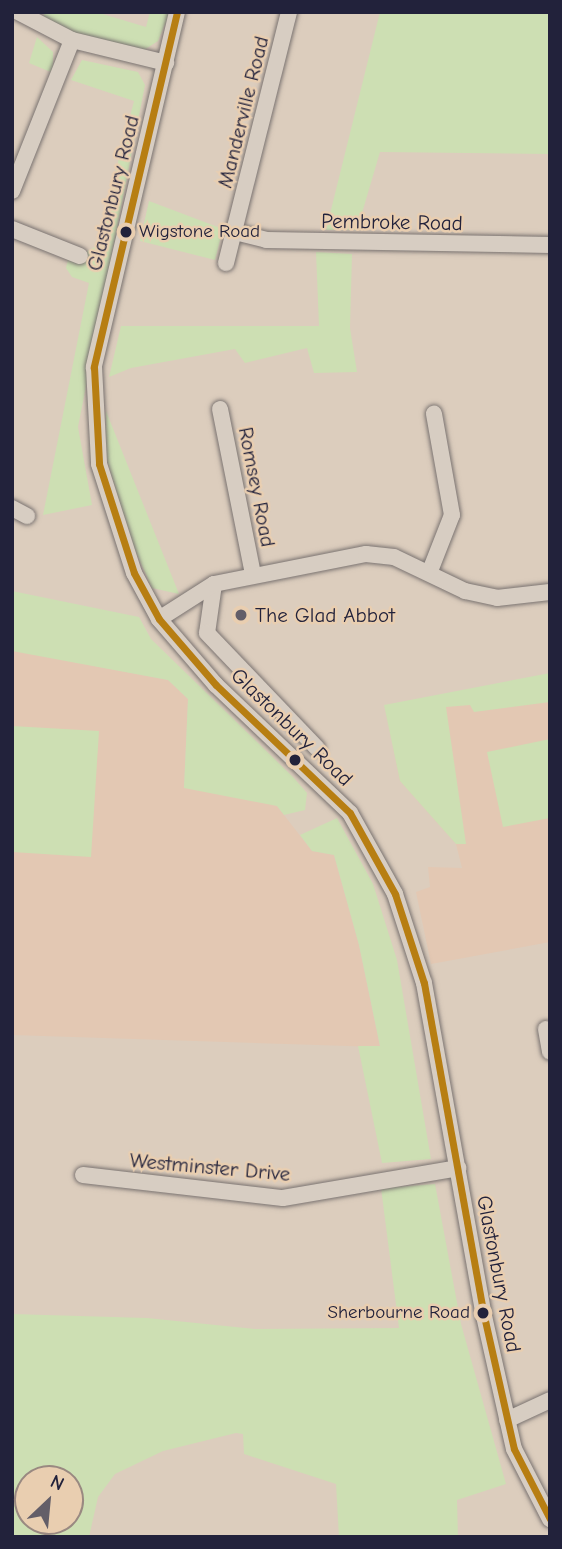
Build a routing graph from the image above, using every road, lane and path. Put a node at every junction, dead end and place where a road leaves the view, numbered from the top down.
1 (18, 12) edge
2 (177, 12) edge
3 (289, 12) edge
4 (72, 40) junction
5 (166, 63) junction
6 (12, 191) edge
7 (12, 229) edge
8 (235, 232) junction
9 (550, 245) edge
10 (72, 259) dead end
11 (226, 263) dead end
12 (220, 409) dead end
13 (434, 414) dead end
14 (430, 571) junction
15 (253, 574) junction
16 (214, 584) junction
17 (550, 592) edge
18 (159, 619) junction
19 (317, 748) dead end
20 (546, 1029) dead end
21 (550, 1052) edge
22 (458, 1168) junction
23 (83, 1175) dead end
24 (550, 1400) edge
25 (507, 1420) junction
26 (550, 1519) edge

1 - 4 street
2 - 5 street, Glastonbury Road
3 - 8 street, Manderville Road
4 - 5 street
4 - 6 street
5 - 18 street, Glastonbury Road
7 - 10 street
8 - 9 street, Pembroke Road
8 - 11 street, Manderville Road
12 - 15 street, Romsey Road
13 - 14 street
14 - 15 street
14 - 17 street
15 - 16 street
16 - 18 street
16 - 19 street
18 - 22 street, Glastonbury Road
20 - 21 street
22 - 23 street, Westminster Drive
22 - 25 street, Glastonbury Road
24 - 25 street
25 - 26 street, Glastonbury Road

